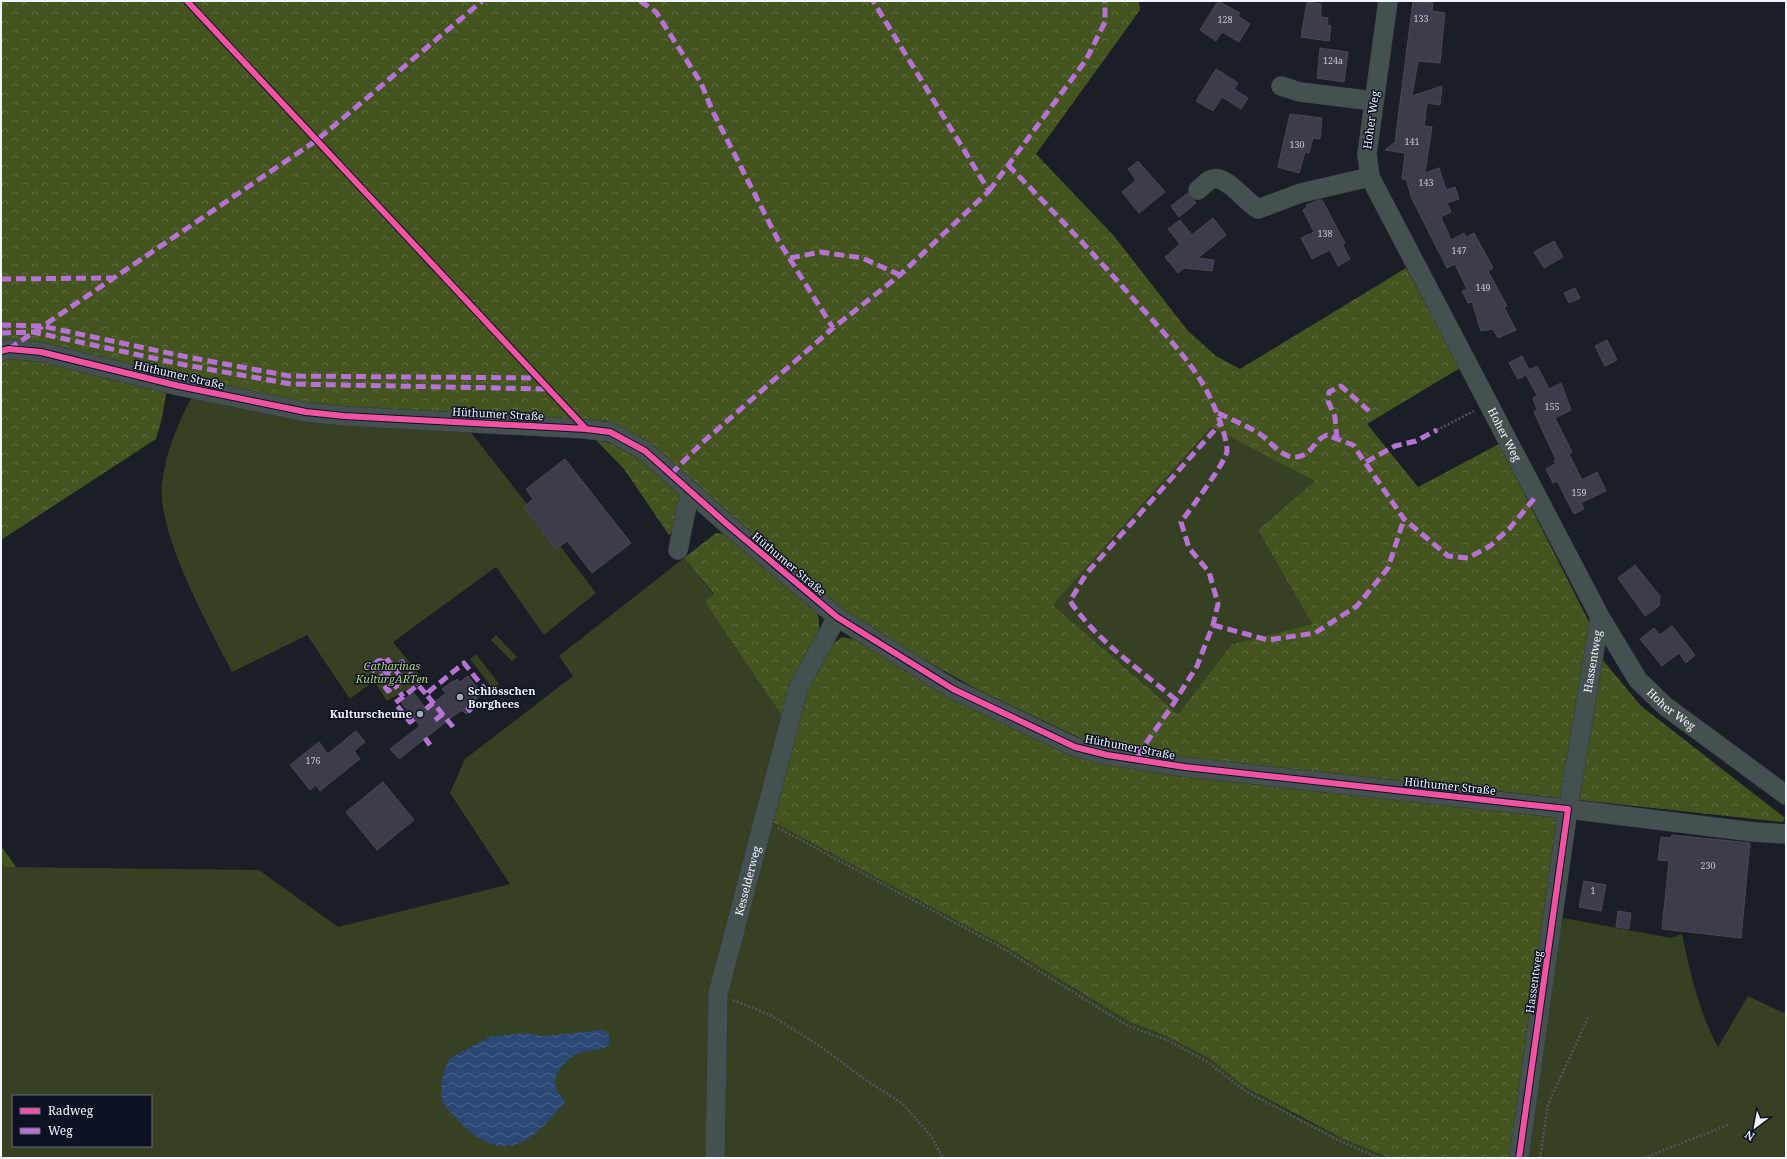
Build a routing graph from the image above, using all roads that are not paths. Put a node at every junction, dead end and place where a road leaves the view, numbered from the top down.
1 (1388, 1) edge
2 (1281, 86) dead end
3 (1374, 101) junction
4 (1370, 177) junction
5 (1198, 190) dead end
6 (1, 351) edge
7 (690, 491) junction
8 (678, 550) dead end
9 (837, 617) junction
10 (1600, 617) junction
11 (1786, 795) edge
12 (1568, 809) junction
13 (1786, 834) edge
14 (715, 1158) edge
15 (1519, 1158) edge

1 - 3 street, Hoher Weg
2 - 3 street
3 - 4 street, Hoher Weg
4 - 5 street
4 - 10 street, Hoher Weg
6 - 7 street, Hüthumer Straße
7 - 8 street
7 - 9 street, Hüthumer Straße
9 - 12 street, Hüthumer Straße
9 - 14 street, Kesselderweg
10 - 11 street, Hoher Weg
10 - 12 street, Hassentweg
12 - 13 street, Hüthumer Straße
12 - 15 street, Hassentweg

